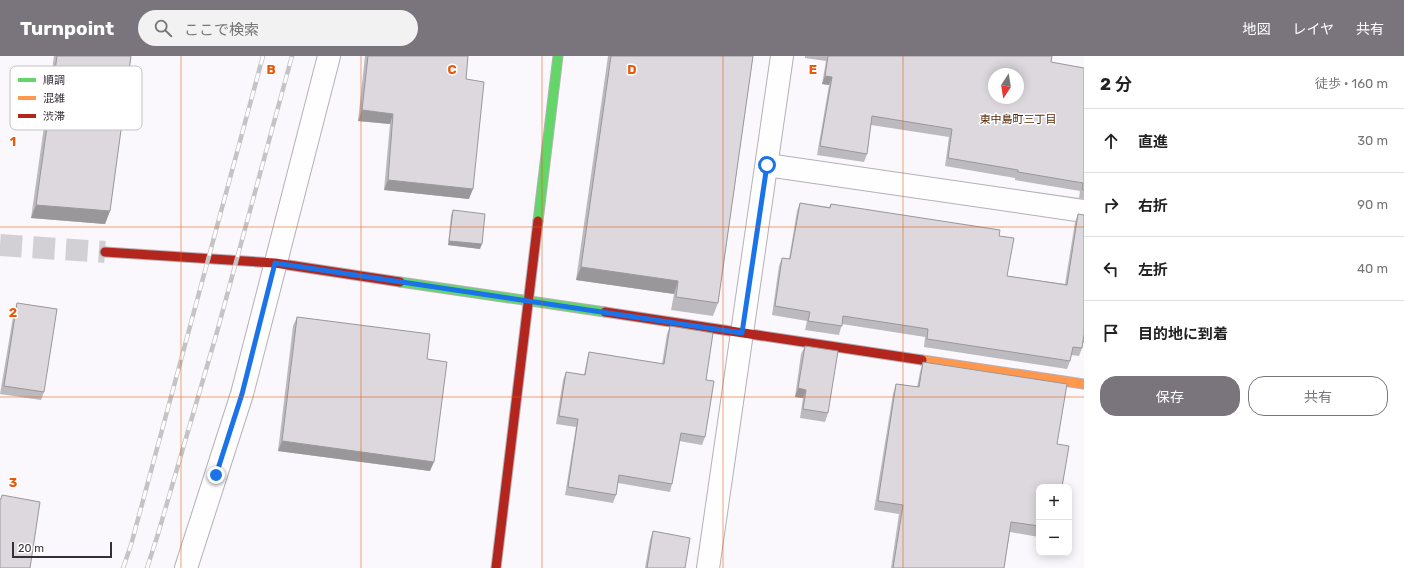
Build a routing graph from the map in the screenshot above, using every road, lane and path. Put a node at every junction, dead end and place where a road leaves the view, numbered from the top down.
1 (329, 56) edge
2 (558, 56) edge
3 (782, 56) edge
4 (767, 165) junction
5 (1084, 211) edge
6 (105, 252) tunnel mouth
7 (275, 263) junction
8 (528, 301) junction
9 (742, 333) junction
10 (1084, 384) edge
11 (186, 568) edge
12 (496, 568) edge
13 (708, 568) edge

1 - 7 street
2 - 8 street
3 - 4 street
4 - 5 street
4 - 9 street
6 - 7 street
7 - 8 street
7 - 11 street
8 - 9 street
8 - 12 street
9 - 10 street
9 - 13 street

